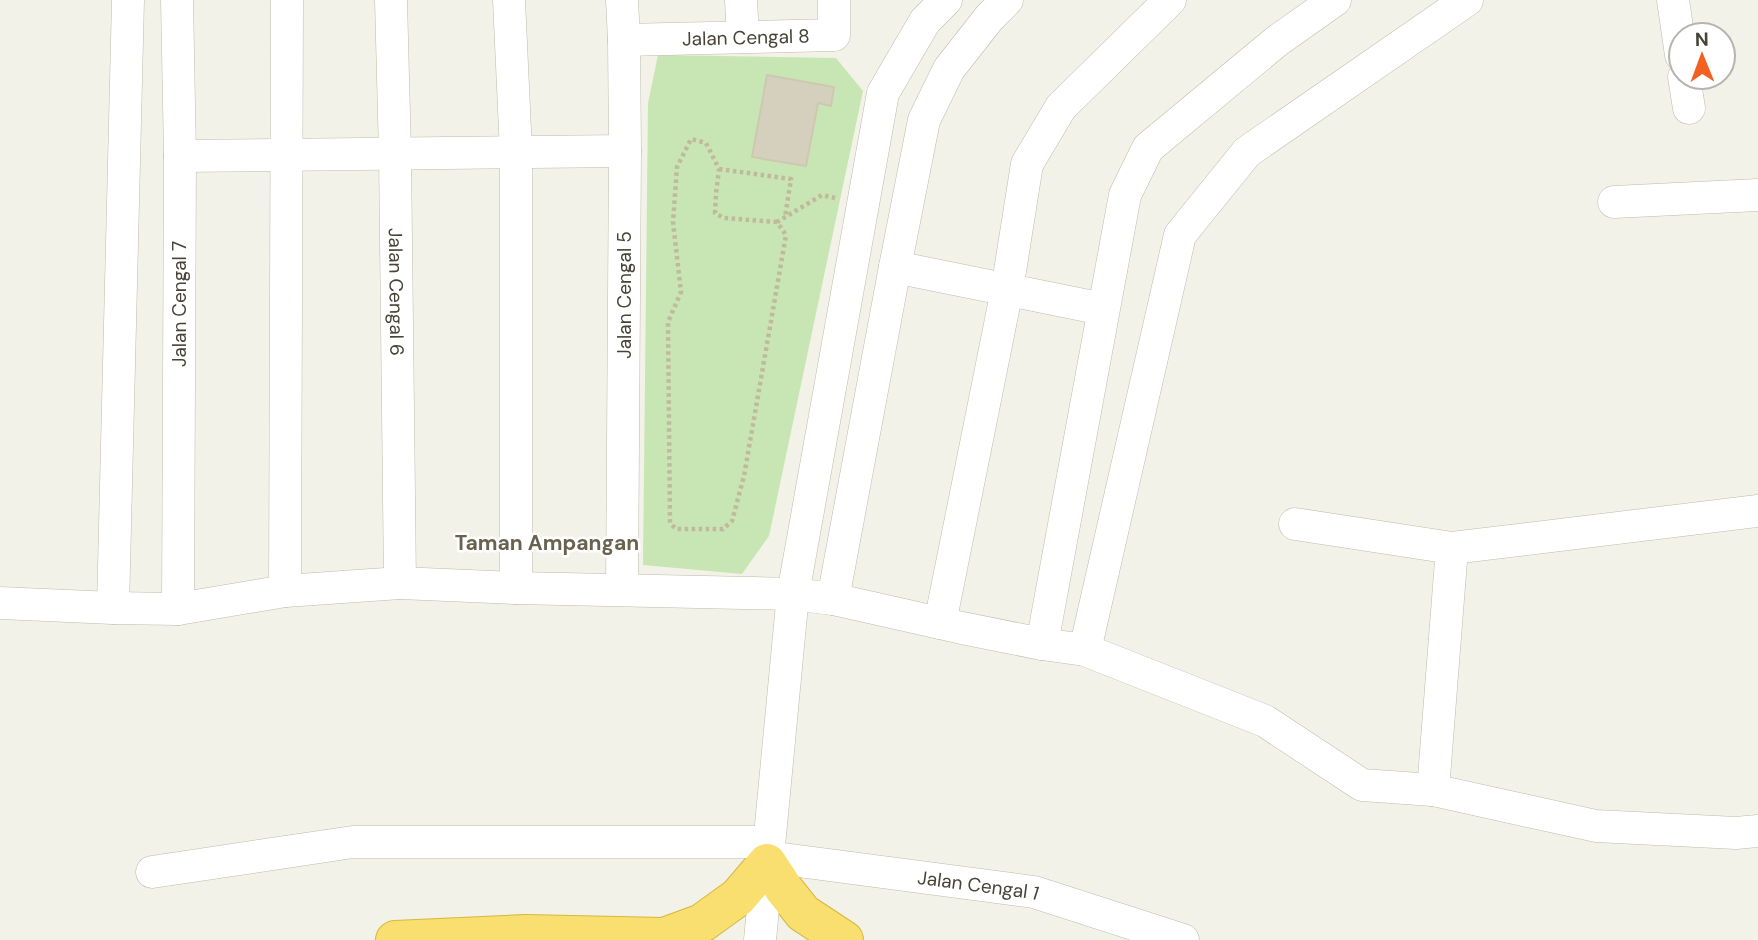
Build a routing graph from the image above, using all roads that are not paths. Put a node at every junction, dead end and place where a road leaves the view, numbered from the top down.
1 (128, 0) edge
2 (177, 0) edge
3 (287, 0) edge
4 (391, 0) edge
5 (509, 0) edge
6 (622, 0) edge
7 (741, 0) edge
8 (834, 0) edge
9 (946, 0) edge
10 (1007, 0) edge
11 (1170, 0) edge
12 (1335, 0) edge
13 (1467, 0) edge
14 (1673, 0) edge
15 (1676, 21) edge
16 (743, 37) junction
17 (624, 40) junction
18 (1686, 91) edge
19 (1689, 108) dead end
20 (625, 151) junction
21 (516, 152) junction
22 (395, 154) junction
23 (287, 155) junction
24 (180, 156) junction
25 (1758, 195) edge
26 (1614, 202) dead end
27 (895, 267) junction
28 (1007, 290) junction
29 (1102, 309) junction
30 (1758, 511) edge
31 (1294, 524) dead end
32 (1451, 548) junction
33 (400, 583) junction
34 (516, 588) junction
35 (622, 590) junction
36 (285, 591) junction
37 (793, 594) junction
38 (834, 599) junction
39 (0, 603) edge
40 (113, 608) junction
41 (178, 609) junction
42 (940, 623) junction
43 (1042, 644) junction
44 (1084, 650) junction
45 (1433, 790) junction
46 (1758, 831) edge
47 (768, 854) junction
48 (152, 872) dead end
49 (677, 938) edge
50 (395, 940) edge
51 (760, 940) edge
52 (844, 940) edge
53 (1183, 940) edge

1 - 40 street
2 - 24 street, Jalan Cengal 7
3 - 23 street
4 - 22 street, Jalan Cengal 6
5 - 21 street
6 - 17 street, Jalan Cengal 5
7 - 16 street
8 - 16 street, Jalan Cengal 8
9 - 37 street
10 - 27 street
11 - 28 street
12 - 29 street
13 - 44 street
14 - 15 street
16 - 17 street, Jalan Cengal 8
17 - 20 street, Jalan Cengal 5
18 - 19 street
20 - 21 street
20 - 35 street, Jalan Cengal 5
21 - 22 street
21 - 34 street
22 - 23 street
22 - 33 street, Jalan Cengal 6
23 - 24 street
23 - 36 street
24 - 41 street, Jalan Cengal 7
25 - 26 street
27 - 28 street
27 - 38 street
28 - 29 street
28 - 42 street
29 - 43 street
30 - 32 street
31 - 32 street
32 - 45 street
33 - 34 street
33 - 36 street
34 - 35 street
35 - 37 street
36 - 41 street
37 - 38 street
37 - 47 street
38 - 42 street
39 - 40 street
40 - 41 street
42 - 43 street
43 - 44 street
44 - 45 street
45 - 46 street
47 - 48 street, Jalan Cengal 1
47 - 49 highway
47 - 51 street
47 - 52 highway
47 - 53 street, Jalan Cengal 1
49 - 50 highway

